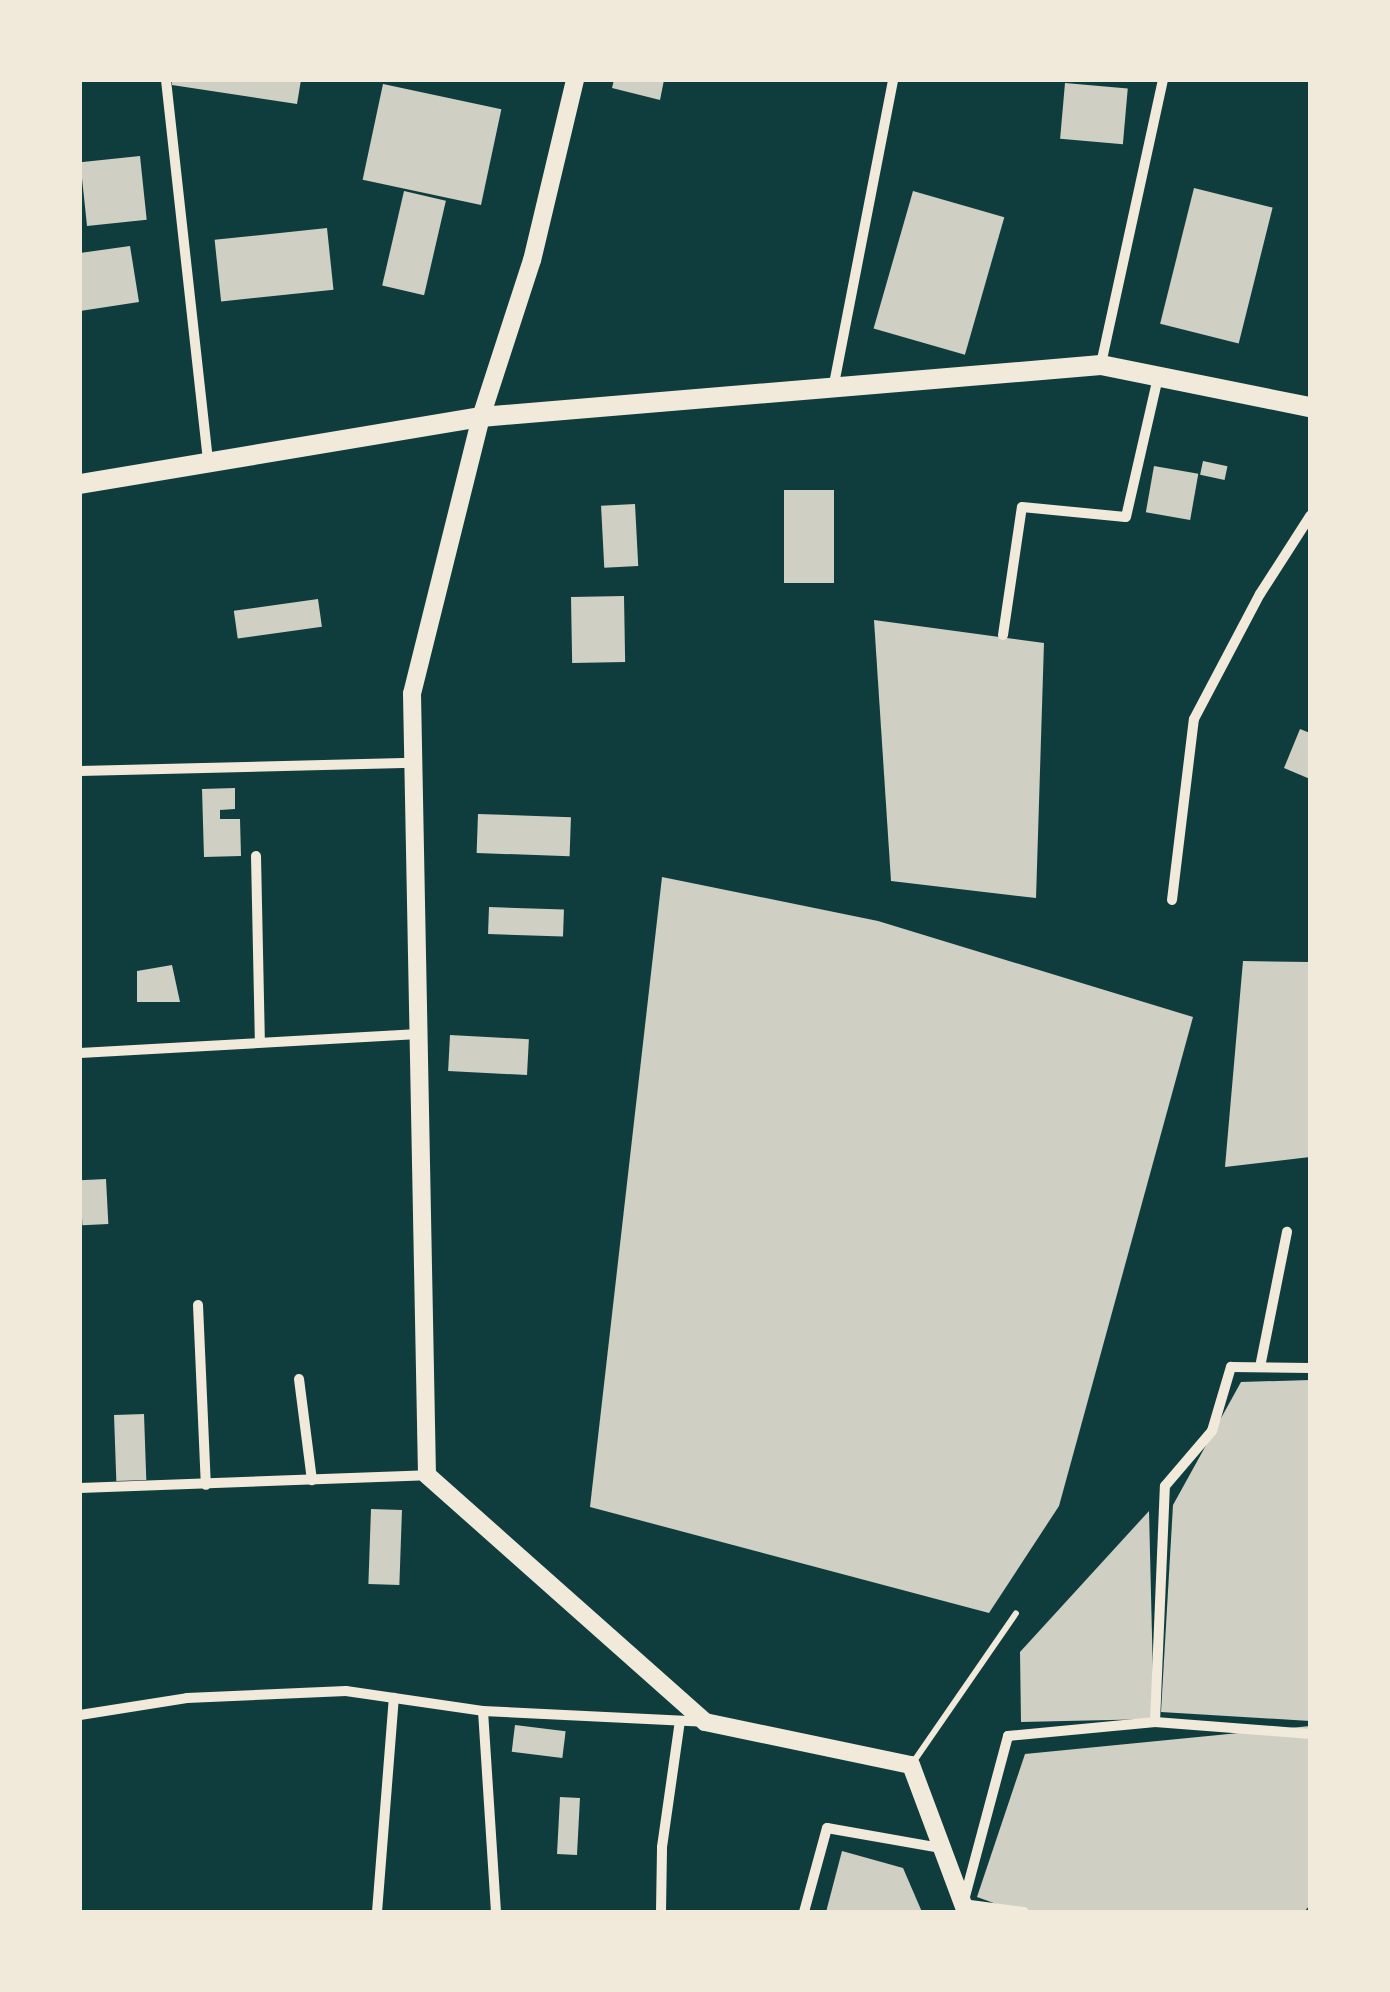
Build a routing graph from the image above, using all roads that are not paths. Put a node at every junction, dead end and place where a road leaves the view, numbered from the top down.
1 (166, 80) edge
2 (574, 80) edge
3 (893, 80) edge
4 (1163, 80) edge
5 (1101, 365) junction
6 (1158, 376) junction
7 (834, 384) junction
8 (1310, 407) edge
9 (481, 417) junction
10 (208, 460) junction
11 (80, 484) edge
12 (1310, 516) edge
13 (1003, 635) dead end
14 (413, 763) junction
15 (80, 771) edge
16 (256, 856) dead end
17 (1172, 900) dead end
18 (418, 1034) junction
19 (260, 1041) junction
20 (80, 1053) edge
21 (1287, 1232) dead end
22 (198, 1306) dead end
23 (1260, 1367) junction
24 (1310, 1368) edge
25 (299, 1379) dead end
26 (427, 1475) junction
27 (312, 1480) junction
28 (206, 1484) junction
29 (80, 1488) edge
30 (1016, 1613) dead end
31 (394, 1698) junction
32 (483, 1711) junction
33 (80, 1715) edge
34 (680, 1721) junction
35 (705, 1722) junction
36 (1154, 1722) junction
37 (1310, 1734) edge
38 (911, 1765) junction
39 (940, 1848) junction
40 (965, 1908) edge
41 (377, 1912) edge
42 (496, 1912) edge
43 (661, 1912) edge
44 (804, 1912) edge
45 (1024, 1912) edge

1 - 10 street
2 - 9 main road
3 - 7 street
4 - 5 street
5 - 6 main road
5 - 7 main road
6 - 8 main road
6 - 13 street
7 - 9 main road
9 - 10 main road
9 - 14 main road
10 - 11 main road
12 - 17 street
14 - 15 street
14 - 18 main road
16 - 19 street
18 - 19 street
18 - 26 main road
19 - 20 street
21 - 23 street
22 - 28 street
23 - 24 street
23 - 36 street
25 - 27 street
26 - 27 street
26 - 35 main road
27 - 28 street
28 - 29 street
30 - 38 lane
31 - 32 street
31 - 33 street
31 - 41 street
32 - 34 street
32 - 42 street
34 - 35 street
34 - 43 street
35 - 38 main road
36 - 37 street
36 - 40 street
38 - 39 main road
39 - 40 main road
39 - 44 street
40 - 45 street

